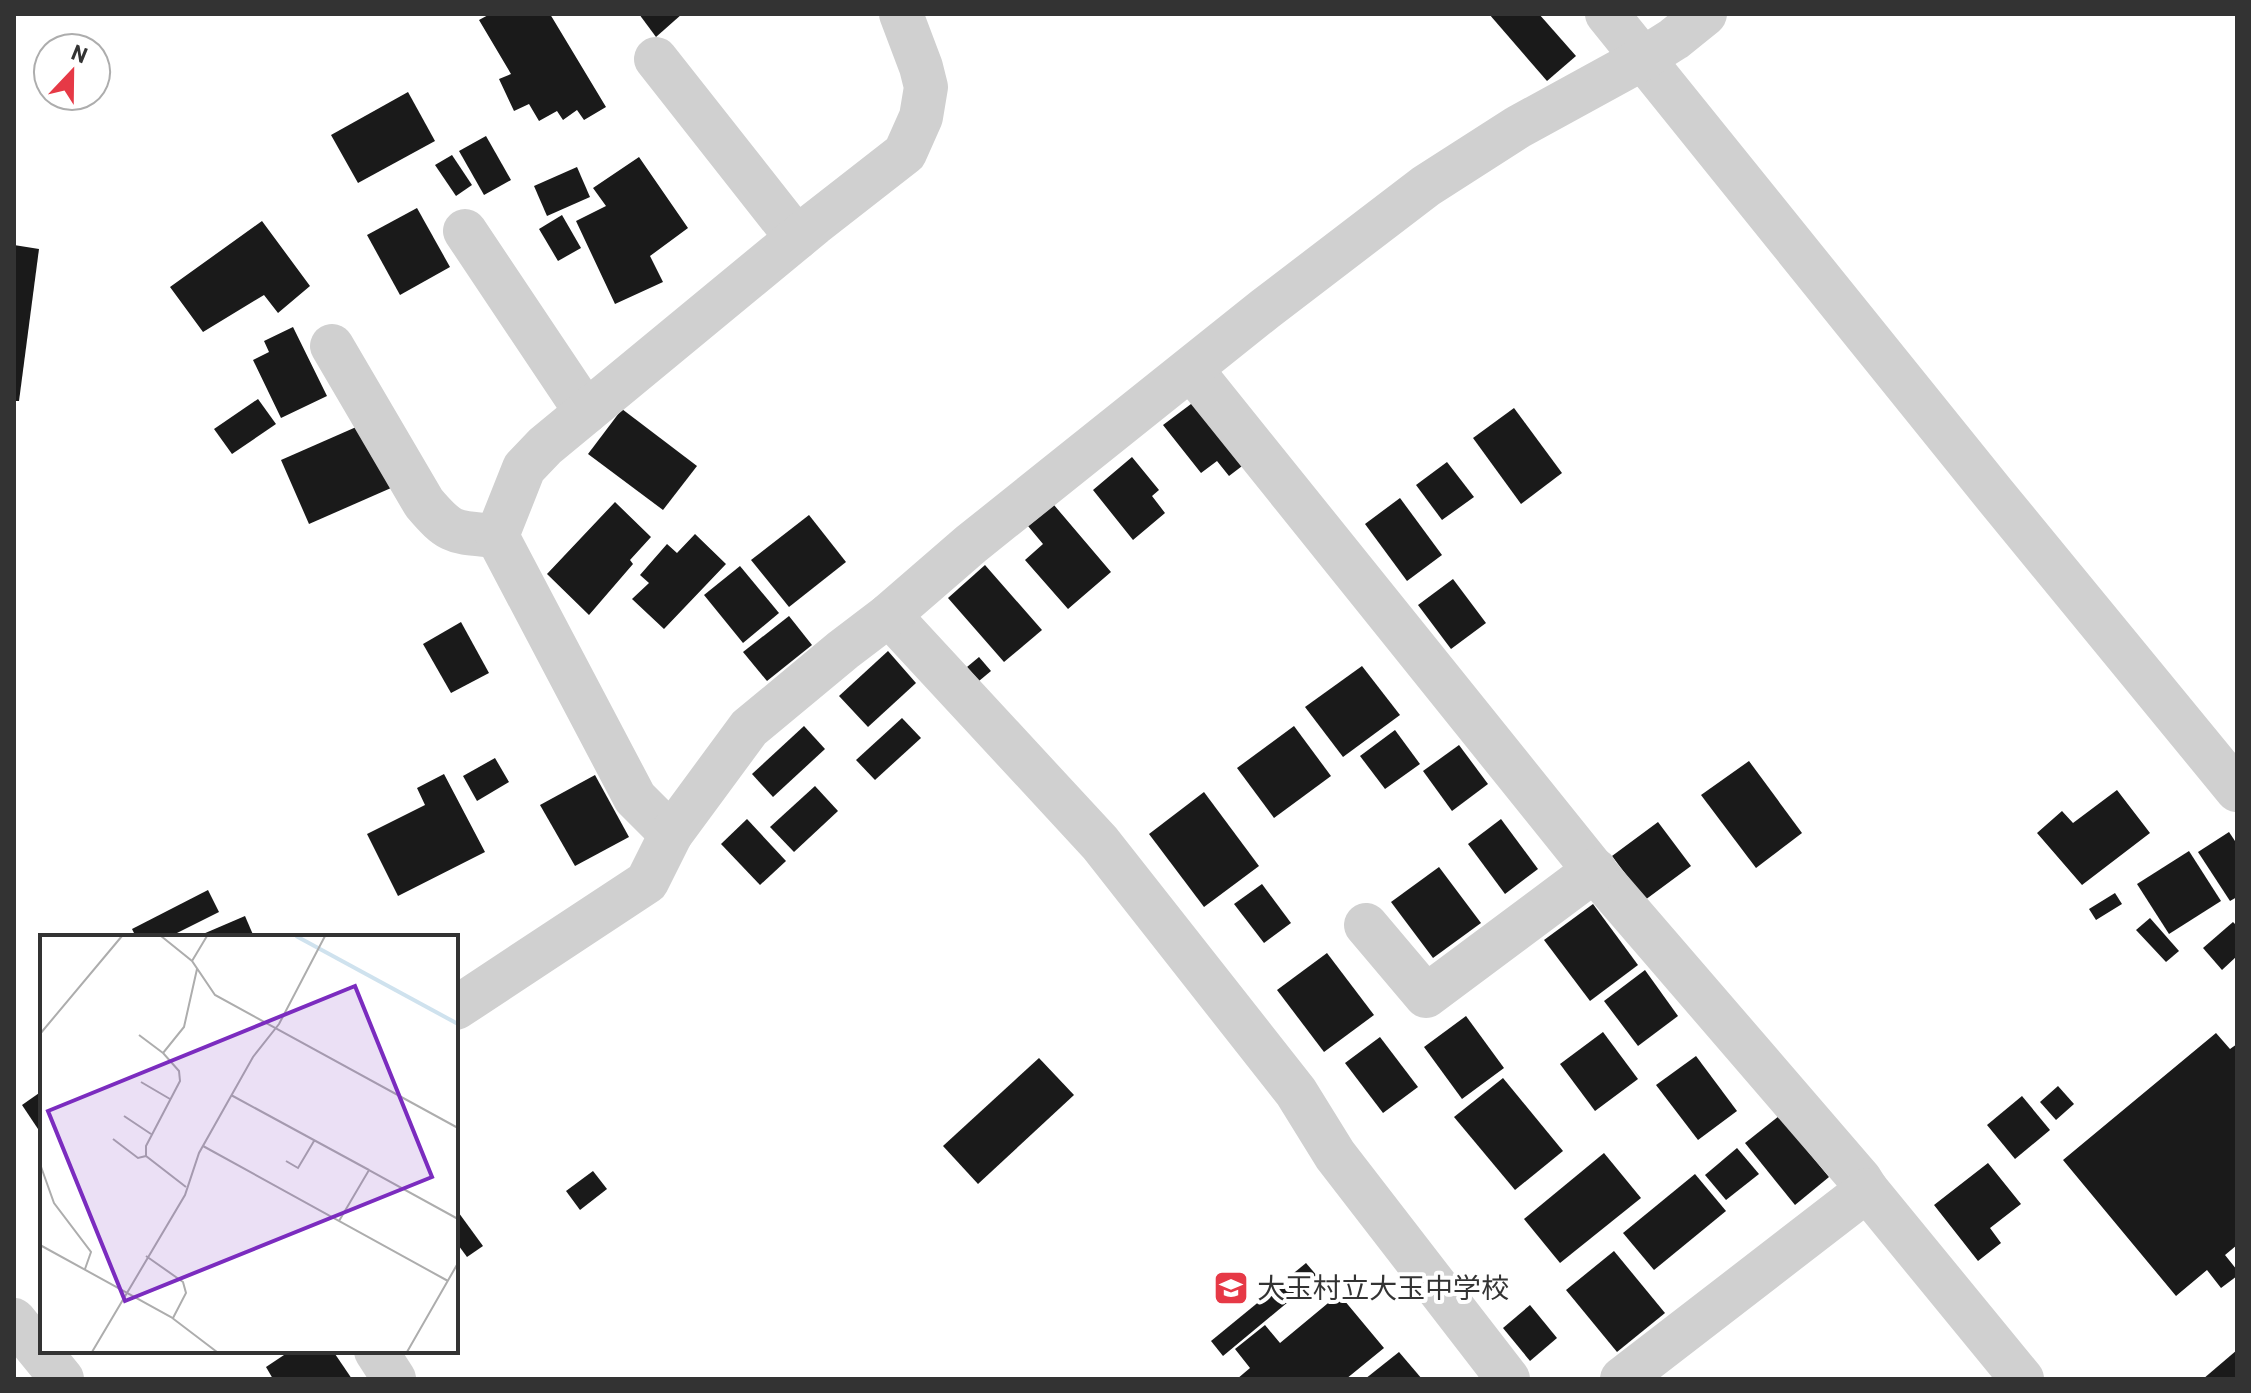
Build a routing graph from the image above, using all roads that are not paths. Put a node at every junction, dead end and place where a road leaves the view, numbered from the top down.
1 (901, 14) edge
2 (1607, 14) edge
3 (1705, 14) edge
4 (1644, 58) junction
5 (656, 59) dead end
6 (465, 231) dead end
7 (797, 238) junction
8 (332, 346) dead end
9 (1191, 369) junction
10 (586, 412) junction
11 (497, 536) junction
12 (889, 615) junction
13 (2237, 790) edge
14 (671, 834) junction
15 (1595, 870) junction
16 (1366, 925) dead end
17 (458, 1007) edge
18 (1867, 1190) junction
19 (24, 1332) edge
20 (40, 1352) edge
21 (41, 1353) edge
22 (377, 1353) edge
23 (62, 1379) edge
24 (394, 1379) edge
25 (1508, 1379) edge
26 (1622, 1379) edge
27 (2022, 1379) edge

1 - 7 street
2 - 4 street
3 - 4 street
4 - 9 street
4 - 13 street
5 - 7 street
6 - 10 street
7 - 10 street
8 - 11 street
9 - 12 street
9 - 15 street
10 - 11 street
11 - 14 street
12 - 14 street
12 - 25 street
14 - 17 street
15 - 16 street
15 - 18 street
18 - 26 street
18 - 27 street
19 - 20 street
21 - 23 street
22 - 24 street

